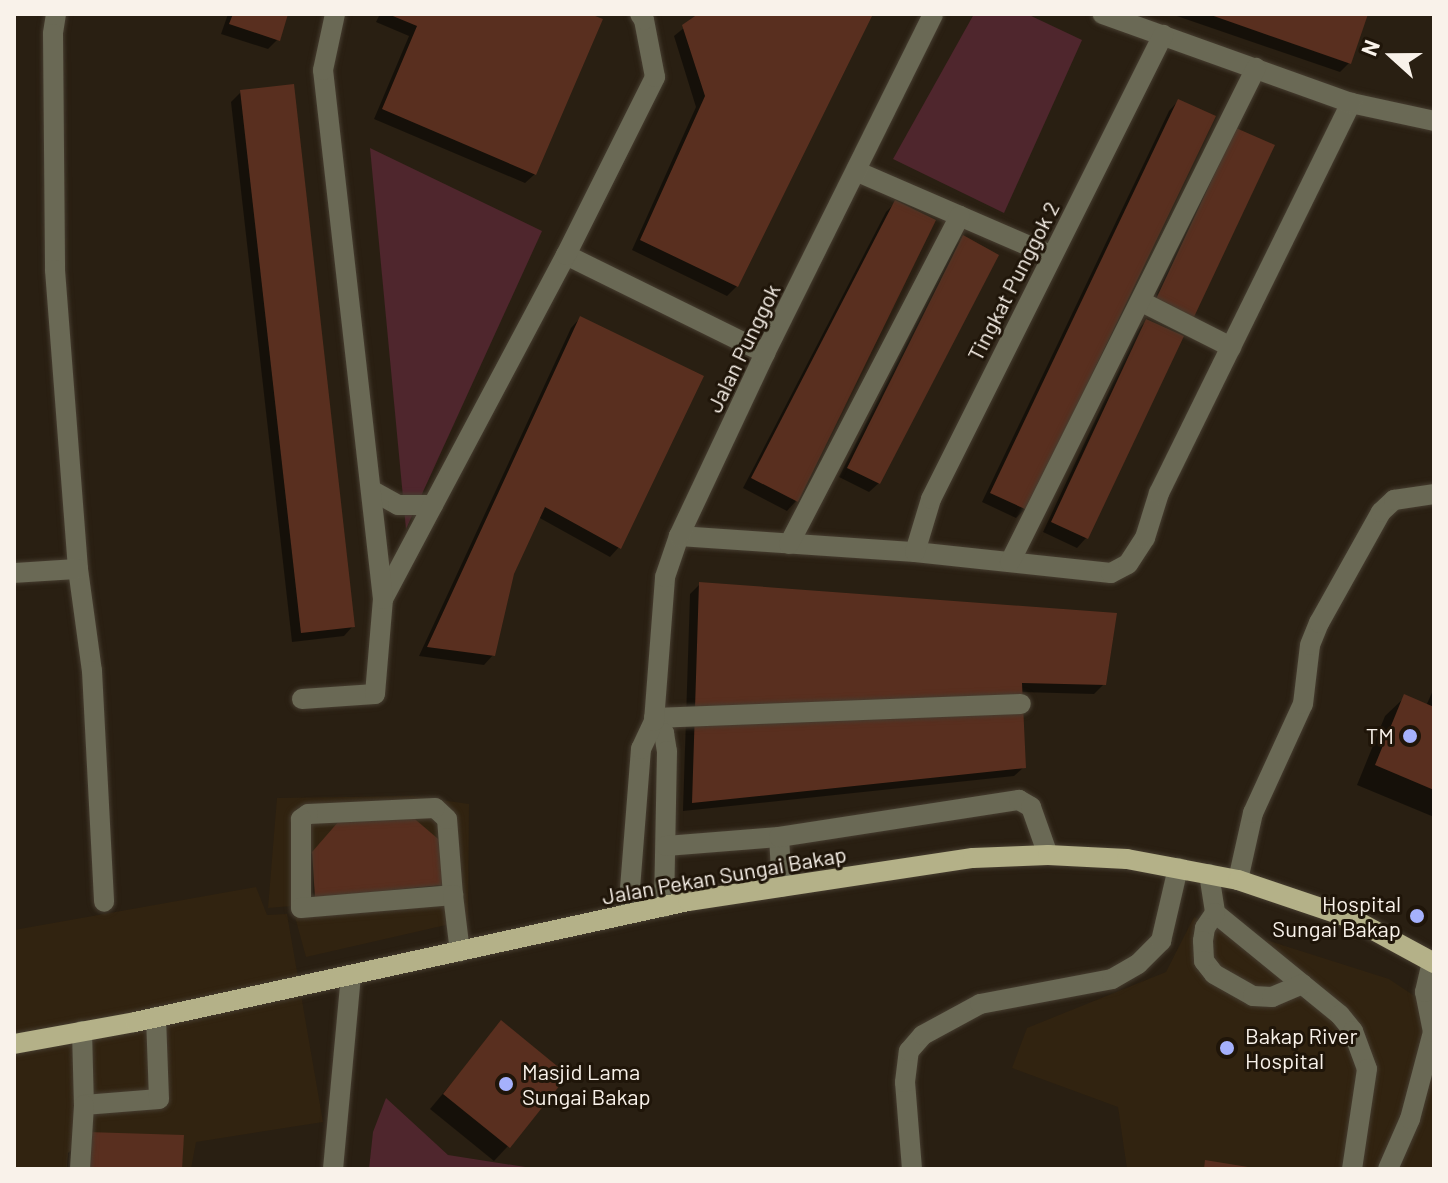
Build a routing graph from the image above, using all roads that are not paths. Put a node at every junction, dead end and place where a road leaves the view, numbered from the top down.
1 (56, 14) edge
2 (335, 14) edge
3 (640, 14) edge
4 (933, 14) edge
5 (1102, 14) edge
6 (1163, 35) junction
7 (1256, 68) junction
8 (1351, 103) junction
9 (1434, 121) edge
10 (858, 172) junction
11 (960, 216) junction
12 (566, 255) junction
13 (1052, 256) junction
14 (1142, 302) junction
15 (1231, 347) junction
16 (765, 353) junction
17 (371, 490) junction
18 (1434, 494) edge
19 (433, 505) junction
20 (679, 536) junction
21 (789, 544) junction
22 (915, 552) junction
23 (1010, 562) junction
24 (78, 569) junction
25 (14, 573) edge
26 (383, 599) junction
27 (302, 699) dead end
28 (1021, 704) dead end
29 (654, 719) junction
30 (779, 837) junction
31 (666, 846) junction
32 (1048, 855) junction
33 (1178, 868) junction
34 (1209, 874) junction
35 (1238, 880) junction
36 (782, 887) junction
37 (453, 895) junction
38 (104, 902) dead end
39 (664, 907) junction
40 (1215, 913) junction
41 (628, 914) junction
42 (460, 952) junction
43 (1433, 962) edge
44 (351, 976) junction
45 (1302, 984) junction
46 (156, 1017) junction
47 (82, 1031) junction
48 (1434, 1032) edge
49 (14, 1044) edge
50 (84, 1105) junction
51 (80, 1169) edge
52 (333, 1169) edge
53 (912, 1169) edge
54 (1352, 1169) edge
55 (1388, 1169) edge

1 - 24 street
2 - 17 street
3 - 12 street
4 - 10 street, Jalan Punggok
5 - 6 street
6 - 7 street
6 - 13 street, Tingkat Punggok 2
7 - 8 street
7 - 14 street
8 - 9 street
8 - 15 street
10 - 11 street
10 - 16 street, Jalan Punggok
11 - 13 street
11 - 21 street
12 - 16 street
12 - 19 street
13 - 22 street, Tingkat Punggok 2
14 - 15 street
14 - 23 street
15 - 23 street
16 - 20 street, Jalan Punggok
17 - 19 street
17 - 26 street
18 - 35 street
19 - 26 street
20 - 21 street
20 - 29 street, Jalan Punggok
21 - 22 street
22 - 23 street
24 - 25 street
24 - 38 street
26 - 27 street
28 - 29 street
29 - 31 street, Jalan Punggok
29 - 41 street, Jalan Punggok
30 - 31 street
30 - 32 street
30 - 36 street
31 - 39 street, Jalan Punggok
32 - 33 main road, Jalan Pekan Sungai Bakap
32 - 36 main road, Jalan Pekan Sungai Bakap
33 - 34 main road, Jalan Pekan Sungai Bakap
33 - 53 street
34 - 35 main road, Jalan Pekan Sungai Bakap
34 - 40 street
35 - 43 main road, Jalan Pekan Sungai Bakap
36 - 39 main road, Jalan Pekan Sungai Bakap
37 - 37 street
37 - 42 street
39 - 41 main road, Jalan Pekan Sungai Bakap
40 - 45 street
40 - 45 street
41 - 42 main road, Jalan Pekan Sungai Bakap
42 - 44 main road, Jalan Pekan Sungai Bakap
43 - 48 street
44 - 46 main road, Jalan Pekan Sungai Bakap
44 - 52 street
45 - 54 street
46 - 47 main road, Jalan Pekan Sungai Bakap
46 - 50 street
47 - 49 main road, Jalan Pekan Sungai Bakap
47 - 50 street
48 - 55 street
50 - 51 street

